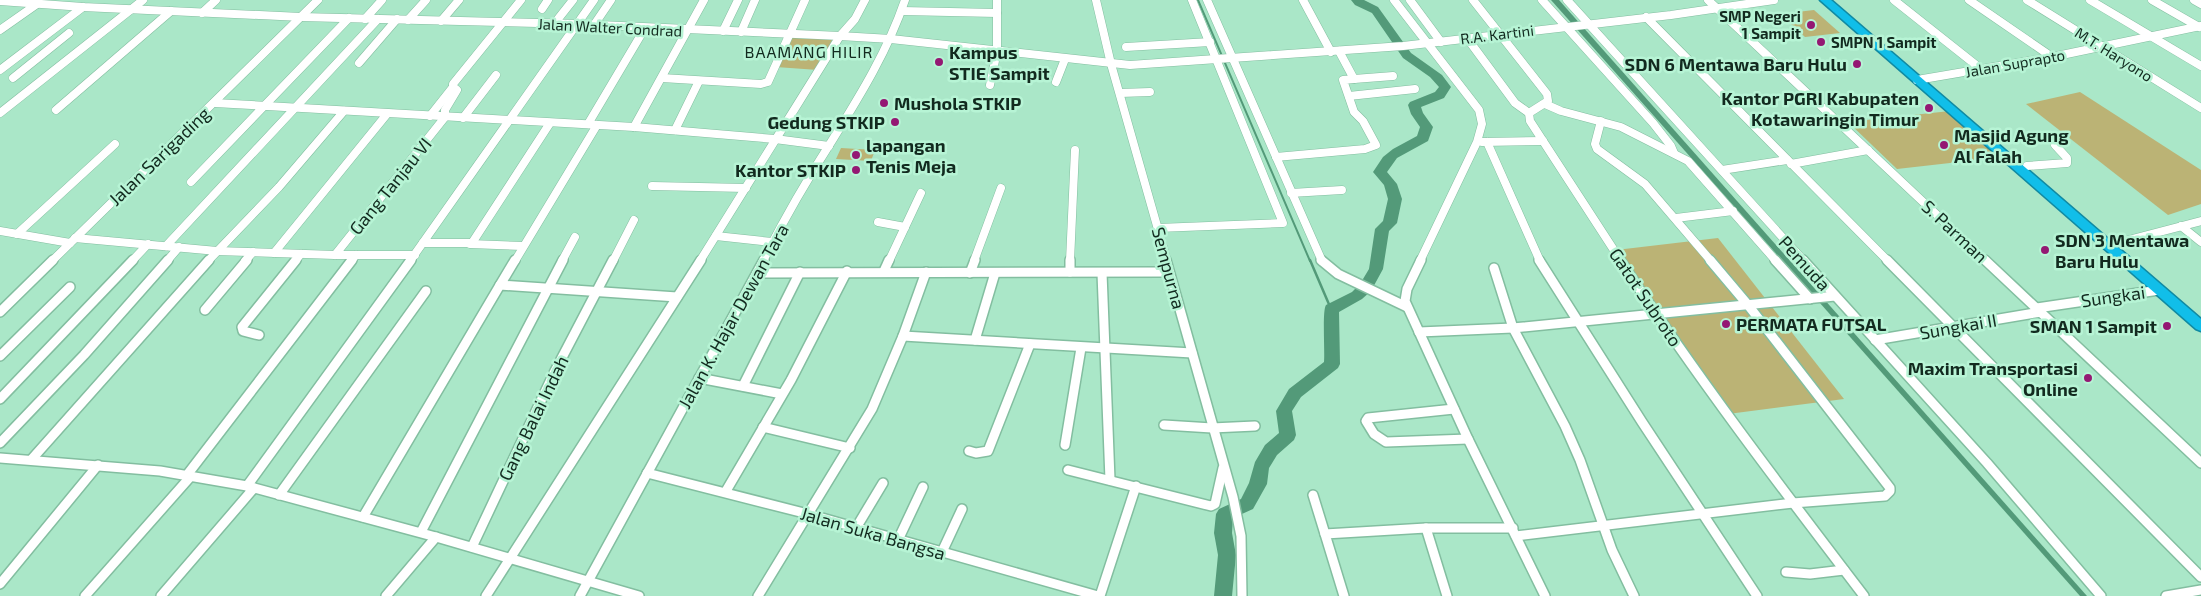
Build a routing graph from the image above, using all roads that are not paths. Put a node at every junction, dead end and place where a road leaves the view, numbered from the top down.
1 (73, 0) edge
2 (109, 0) edge
3 (143, 0) edge
4 (216, 0) edge
5 (318, 0) edge
6 (382, 0) edge
7 (426, 0) edge
8 (459, 0) edge
9 (521, 0) edge
10 (548, 0) edge
11 (572, 0) edge
12 (594, 0) edge
13 (611, 0) edge
14 (704, 0) edge
15 (738, 0) edge
16 (755, 0) edge
17 (805, 0) edge
18 (865, 0) edge
19 (905, 0) edge
20 (997, 0) edge
21 (1096, 0) edge
22 (1192, 0) edge
23 (1207, 0) edge
24 (1303, 0) edge
25 (1394, 0) edge
26 (1410, 0) edge
27 (1472, 0) edge
28 (1542, 0) edge
29 (1567, 0) edge
30 (1708, 0) edge
31 (1774, 0) edge
32 (1825, 0) edge
33 (1834, 0) edge
34 (1894, 0) edge
35 (1969, 0) edge
36 (2027, 0) edge
37 (2090, 0) edge
38 (2152, 0) edge
39 (2194, 0) edge
40 (4, 1) edge
41 (32, 3) edge
42 (2201, 4) edge
43 (64, 6) junction
44 (84, 7) junction
45 (98, 8) junction
46 (1717, 8) junction
47 (131, 9) junction
48 (542, 9) dead end
49 (171, 11) junction
50 (902, 11) junction
51 (202, 13) junction
52 (997, 13) junction
53 (301, 17) junction
54 (1646, 17) junction
55 (349, 18) junction
56 (365, 19) junction
57 (378, 19) junction
58 (397, 20) junction
59 (408, 20) junction
60 (441, 20) junction
61 (503, 22) junction
62 (554, 24) junction
63 (577, 24) junction
64 (1586, 24) junction
65 (594, 25) junction
66 (1565, 26) junction
67 (645, 28) junction
68 (2199, 28) edge
69 (0, 30) edge
70 (688, 30) junction
71 (723, 31) junction
72 (741, 32) junction
73 (69, 33) dead end
74 (789, 33) junction
75 (1499, 33) junction
76 (840, 36) junction
77 (2153, 37) junction
78 (1467, 38) junction
79 (891, 39) junction
80 (1210, 42) junction
81 (1441, 42) junction
82 (57, 43) junction
83 (1427, 43) junction
84 (34, 45) junction
85 (1126, 47) dead end
86 (2102, 47) junction
87 (997, 51) junction
88 (1335, 51) junction
89 (2052, 57) junction
90 (1230, 58) junction
91 (1065, 59) junction
92 (1218, 59) junction
93 (358, 63) dead end
94 (1111, 64) junction
95 (2201, 66) edge
96 (1981, 69) junction
97 (0, 70) edge
98 (496, 75) dead end
99 (1393, 76) dead end
100 (13, 78) dead end
101 (662, 78) junction
102 (1354, 79) junction
103 (1922, 79) junction
104 (699, 81) junction
105 (1056, 82) dead end
106 (990, 85) dead end
107 (453, 87) junction
108 (1415, 89) dead end
109 (1150, 92) dead end
110 (1120, 93) junction
111 (1349, 96) junction
112 (215, 103) junction
113 (1545, 104) junction
114 (264, 106) junction
115 (297, 108) junction
116 (2201, 108) edge
117 (56, 110) dead end
118 (344, 111) junction
119 (0, 113) edge
120 (1529, 113) junction
121 (387, 114) junction
122 (430, 116) junction
123 (445, 117) junction
124 (463, 118) junction
125 (508, 120) junction
126 (1601, 121) junction
127 (550, 123) junction
128 (593, 125) junction
129 (634, 127) junction
130 (675, 130) junction
131 (775, 139) junction
132 (1543, 141) junction
133 (1477, 142) junction
134 (1487, 142) junction
135 (115, 144) dead end
136 (2055, 145) dead end
137 (829, 146) junction
138 (1076, 150) dead end
139 (1868, 150) junction
140 (1674, 153) junction
141 (1276, 157) junction
142 (1789, 162) junction
143 (2027, 166) junction
144 (1722, 170) junction
145 (191, 182) dead end
146 (652, 186) dead end
147 (746, 188) junction
148 (1000, 188) dead end
149 (1342, 190) dead end
150 (921, 192) dead end
151 (1290, 193) junction
152 (1733, 211) junction
153 (1676, 218) junction
154 (634, 220) dead end
155 (2201, 221) edge
156 (878, 222) dead end
157 (2181, 226) junction
158 (905, 227) junction
159 (1158, 228) junction
160 (0, 231) edge
161 (17, 234) junction
162 (716, 236) junction
163 (575, 238) dead end
164 (73, 241) junction
165 (772, 242) junction
166 (2201, 242) edge
167 (424, 243) junction
168 (2117, 243) junction
169 (148, 244) junction
170 (470, 244) junction
171 (166, 246) junction
172 (523, 246) junction
173 (179, 248) junction
174 (217, 251) junction
175 (253, 252) junction
176 (274, 253) junction
177 (301, 254) junction
178 (335, 255) junction
179 (356, 255) junction
180 (415, 255) junction
181 (1494, 268) dead end
182 (847, 271) junction
183 (884, 271) junction
184 (800, 272) junction
185 (926, 272) junction
186 (1070, 272) junction
187 (1102, 272) junction
188 (1169, 272) junction
189 (758, 273) junction
190 (970, 273) junction
191 (995, 273) junction
192 (500, 285) junction
193 (70, 287) dead end
194 (550, 288) junction
195 (2159, 290) junction
196 (426, 291) dead end
197 (596, 291) junction
198 (677, 296) junction
199 (1835, 296) junction
200 (1817, 298) junction
201 (1748, 306) junction
202 (1407, 307) junction
203 (206, 310) dead end
204 (2039, 310) junction
205 (0, 312) edge
206 (1655, 313) junction
207 (2201, 316) edge
208 (1576, 320) junction
209 (1952, 326) junction
210 (2201, 326) edge
211 (1513, 328) junction
212 (1419, 332) junction
213 (260, 335) dead end
214 (903, 336) junction
215 (975, 340) junction
216 (1875, 340) junction
217 (1030, 344) junction
218 (1081, 348) junction
219 (1104, 348) junction
220 (1192, 353) junction
221 (0, 356) edge
222 (699, 378) junction
223 (743, 386) junction
224 (782, 394) junction
225 (0, 398) edge
226 (1454, 409) junction
227 (1164, 425) dead end
228 (1255, 426) dead end
229 (763, 427) junction
230 (1212, 428) junction
231 (1468, 439) junction
232 (0, 442) edge
233 (1065, 445) dead end
234 (850, 448) junction
235 (969, 451) dead end
236 (2, 460) edge
237 (30, 460) junction
238 (2201, 463) edge
239 (98, 466) junction
240 (1224, 466) junction
241 (1068, 470) dead end
242 (648, 473) junction
243 (189, 475) junction
244 (1110, 480) junction
245 (883, 483) dead end
246 (1136, 486) junction
247 (250, 487) junction
248 (923, 487) dead end
249 (726, 491) junction
250 (279, 495) junction
251 (1313, 496) dead end
252 (1793, 503) junction
253 (962, 509) dead end
254 (808, 514) junction
255 (1704, 515) junction
256 (363, 517) junction
257 (1604, 525) junction
258 (856, 528) junction
259 (1426, 528) junction
260 (421, 532) junction
261 (1514, 532) junction
262 (1325, 534) junction
263 (436, 536) junction
264 (898, 540) junction
265 (472, 547) junction
266 (942, 552) junction
267 (511, 558) junction
268 (1844, 570) junction
269 (1786, 572) dead end
270 (2201, 577) edge
271 (589, 580) junction
272 (0, 584) edge
273 (2201, 590) edge
274 (85, 596) edge
275 (161, 596) edge
276 (386, 596) edge
277 (486, 596) edge
278 (580, 596) edge
279 (639, 596) edge
280 (758, 596) edge
281 (1099, 596) edge
282 (1242, 596) edge
283 (1344, 596) edge
284 (1447, 596) edge
285 (1545, 596) edge
286 (1634, 596) edge
287 (1757, 596) edge
288 (1864, 596) edge
289 (2102, 596) edge
290 (2166, 596) edge

1 - 43 street
2 - 45 street
3 - 47 street
4 - 51 street
5 - 53 street, Jalan Sarigading
6 - 56 street
7 - 59 street
8 - 60 street
9 - 61 street
10 - 48 street
11 - 62 street
12 - 63 street
13 - 65 street
14 - 70 street
15 - 71 street
16 - 72 street
17 - 74 street
18 - 76 street
19 - 50 street, Jalan K. Hajar Dewan Tara
20 - 52 street
21 - 94 street, Sempurna
22 - 80 street
23 - 90 street
24 - 88 street
25 - 83 street
26 - 81 street
27 - 75 street
28 - 66 street
29 - 64 street, Pemuda
30 - 46 street, S. Parman
31 - 46 street, R.A. Kartini
32 - 103 highway
33 - 103 highway
34 - 96 street
35 - 89 street
36 - 86 street, M.T. Haryono
37 - 77 street
38 - 68 street
39 - 42 street
40 - 41 street, Jalan Walter Condrad
41 - 43 street, Jalan Walter Condrad
41 - 69 street
43 - 44 street, Jalan Walter Condrad
44 - 45 street, Jalan Walter Condrad
44 - 84 street
45 - 47 street, Jalan Walter Condrad
46 - 54 street, R.A. Kartini
46 - 139 street, S. Parman
47 - 49 street, Jalan Walter Condrad
47 - 119 street
49 - 51 street, Jalan Walter Condrad
49 - 117 street
50 - 52 street
50 - 79 street, Jalan K. Hajar Dewan Tara
51 - 53 street, Jalan Walter Condrad
52 - 87 street
53 - 55 street, Jalan Walter Condrad
53 - 112 street, Jalan Sarigading
54 - 64 street, R.A. Kartini
54 - 142 street
55 - 56 street, Jalan Walter Condrad
55 - 114 street
56 - 57 street, Jalan Walter Condrad
57 - 58 street, Jalan Walter Condrad
57 - 115 street
58 - 59 street, Jalan Walter Condrad
58 - 93 street
59 - 60 street, Jalan Walter Condrad
60 - 61 street, Jalan Walter Condrad
61 - 62 street, Jalan Walter Condrad
61 - 107 street
62 - 63 street, Jalan Walter Condrad
63 - 65 street, Jalan Walter Condrad
63 - 125 street
64 - 66 street, R.A. Kartini
64 - 144 street, Pemuda
65 - 67 street, Jalan Walter Condrad
66 - 75 street, R.A. Kartini
66 - 140 street
67 - 70 street, Jalan Walter Condrad
67 - 128 street
68 - 77 street, Jalan Suprapto
70 - 71 street, Jalan Walter Condrad
70 - 101 street
71 - 72 street, Jalan Walter Condrad
72 - 74 street, Jalan Walter Condrad
73 - 82 street
74 - 76 street, Jalan Walter Condrad
74 - 104 street
75 - 78 street, R.A. Kartini
75 - 113 street
76 - 79 street, Jalan Walter Condrad
76 - 131 street
77 - 86 street, Jalan Suprapto
77 - 95 street
78 - 81 street, R.A. Kartini
78 - 120 street
79 - 87 street, Jalan Walter Condrad
79 - 137 street, Jalan K. Hajar Dewan Tara
80 - 85 street
80 - 92 street
81 - 83 street, R.A. Kartini
82 - 84 street
82 - 100 street
83 - 88 street, R.A. Kartini
83 - 133 street
84 - 97 street
86 - 89 street, Jalan Suprapto
86 - 116 street, M.T. Haryono
87 - 91 street, Jalan Walter Condrad
87 - 106 street
88 - 90 street, R.A. Kartini
88 - 102 street
89 - 96 street, Jalan Suprapto
90 - 92 street, R.A. Kartini
90 - 141 street
91 - 94 street, Jalan Walter Condrad
91 - 105 street
92 - 94 street, Jalan Walter Condrad
92 - 159 street
94 - 110 street, Sempurna
96 - 103 street, Jalan Suprapto
98 - 124 street
99 - 102 street
101 - 104 street
101 - 129 street
102 - 111 street
103 - 143 highway
103 - 195 highway
104 - 130 street
107 - 122 street
107 - 123 street, Gang Tanjau VI
108 - 111 street
109 - 110 street
110 - 159 street, Sempurna
111 - 141 street
112 - 114 street
112 - 164 street, Jalan Sarigading
113 - 120 street
113 - 126 street
114 - 115 street
114 - 145 street
115 - 118 street
115 - 171 street
118 - 121 street
118 - 174 street
120 - 132 street, Gatot Subroto
121 - 122 street
121 - 176 street
122 - 123 street
123 - 124 street
123 - 178 street, Gang Tanjau VI
124 - 125 street
125 - 127 street
125 - 167 street
126 - 140 street
126 - 153 street
127 - 128 street
127 - 170 street
128 - 129 street
128 - 172 street
129 - 130 street
130 - 131 street
131 - 137 street
131 - 147 street
132 - 134 street
132 - 206 street, Gatot Subroto
133 - 134 street
133 - 202 street
134 - 208 street
135 - 161 street
136 - 143 street
137 - 165 street, Jalan K. Hajar Dewan Tara
138 - 186 street
139 - 142 street
139 - 204 street, S. Parman
140 - 152 street
141 - 151 street
142 - 144 street
142 - 209 street
143 - 168 highway
144 - 199 street, Pemuda
146 - 147 street
147 - 162 street
148 - 190 street
149 - 151 street
150 - 158 street
151 - 202 street
152 - 153 street
152 - 200 street
153 - 201 street
154 - 197 street, Gang Balai Indah
155 - 157 street
156 - 158 street
157 - 166 street
157 - 168 street
158 - 183 street
159 - 188 street, Sempurna
160 - 161 street
161 - 164 street
162 - 165 street
162 - 198 street
163 - 194 street
164 - 169 street
164 - 205 street, Jalan Sarigading
165 - 189 street, Jalan K. Hajar Dewan Tara
167 - 170 street
167 - 180 street
168 - 207 highway
169 - 171 street
169 - 225 street
170 - 172 street
171 - 173 street
172 - 192 street
173 - 174 street
173 - 232 street
174 - 175 street
174 - 237 street
175 - 176 street
175 - 203 street
176 - 177 street
177 - 178 street
177 - 213 street
178 - 179 street
179 - 180 street
179 - 243 street
180 - 247 street
181 - 211 street
182 - 183 street
182 - 184 street
182 - 224 street
183 - 185 street
184 - 189 street
184 - 223 street
185 - 190 street
185 - 214 street
186 - 187 street
186 - 191 street
187 - 188 street
187 - 219 street
188 - 220 street, Sempurna
189 - 222 street, Jalan K. Hajar Dewan Tara
190 - 191 street
191 - 215 street
192 - 194 street
192 - 256 street
193 - 221 street
194 - 197 street
194 - 260 street
195 - 204 street, Sungkai
195 - 210 highway
196 - 250 street
197 - 198 street
197 - 265 street, Gang Balai Indah
198 - 267 street
199 - 200 street
199 - 216 street, Pemuda
200 - 201 street
201 - 206 street
201 - 252 street
202 - 212 street
204 - 209 street, Sungkai II
204 - 238 street, S. Parman
206 - 208 street
206 - 252 street, Gatot Subroto
208 - 211 street
208 - 255 street
209 - 216 street, Sungkai II
209 - 270 street
211 - 212 street
211 - 257 street
212 - 226 street
214 - 215 street
214 - 234 street
215 - 217 street
216 - 289 street, Pemuda
217 - 218 street
217 - 235 street
218 - 219 street
218 - 233 street
219 - 220 street
219 - 244 street
220 - 230 street, Sempurna
222 - 223 street
222 - 242 street, Jalan K. Hajar Dewan Tara
223 - 224 street
224 - 229 street
226 - 231 street
226 - 231 street
227 - 230 street
228 - 230 street
229 - 234 street
229 - 249 street
230 - 240 street, Sempurna
231 - 261 street
234 - 254 street
236 - 237 street
237 - 239 street
239 - 243 street
239 - 272 street
240 - 246 street
240 - 282 street, Sempurna
241 - 244 street
242 - 249 street, Jalan Suka Bangsa
242 - 271 street, Jalan K. Hajar Dewan Tara
243 - 247 street
243 - 274 street
244 - 246 street
245 - 258 street
246 - 281 street
247 - 250 street
247 - 275 street
248 - 264 street
249 - 254 street, Jalan Suka Bangsa
250 - 256 street
251 - 262 street
252 - 255 street
252 - 268 street, Gatot Subroto
253 - 266 street
254 - 258 street, Jalan Suka Bangsa
254 - 280 street
255 - 257 street
255 - 287 street
256 - 260 street
257 - 261 street
257 - 286 street
258 - 264 street, Jalan Suka Bangsa
259 - 261 street
259 - 262 street
259 - 284 street
260 - 263 street
261 - 285 street
262 - 283 street
263 - 265 street
263 - 276 street
264 - 266 street, Jalan Suka Bangsa
265 - 267 street
266 - 281 street, Jalan Suka Bangsa
267 - 271 street
267 - 277 street
268 - 269 street
268 - 288 street, Gatot Subroto
271 - 278 street, Jalan K. Hajar Dewan Tara
271 - 279 street
273 - 290 street

